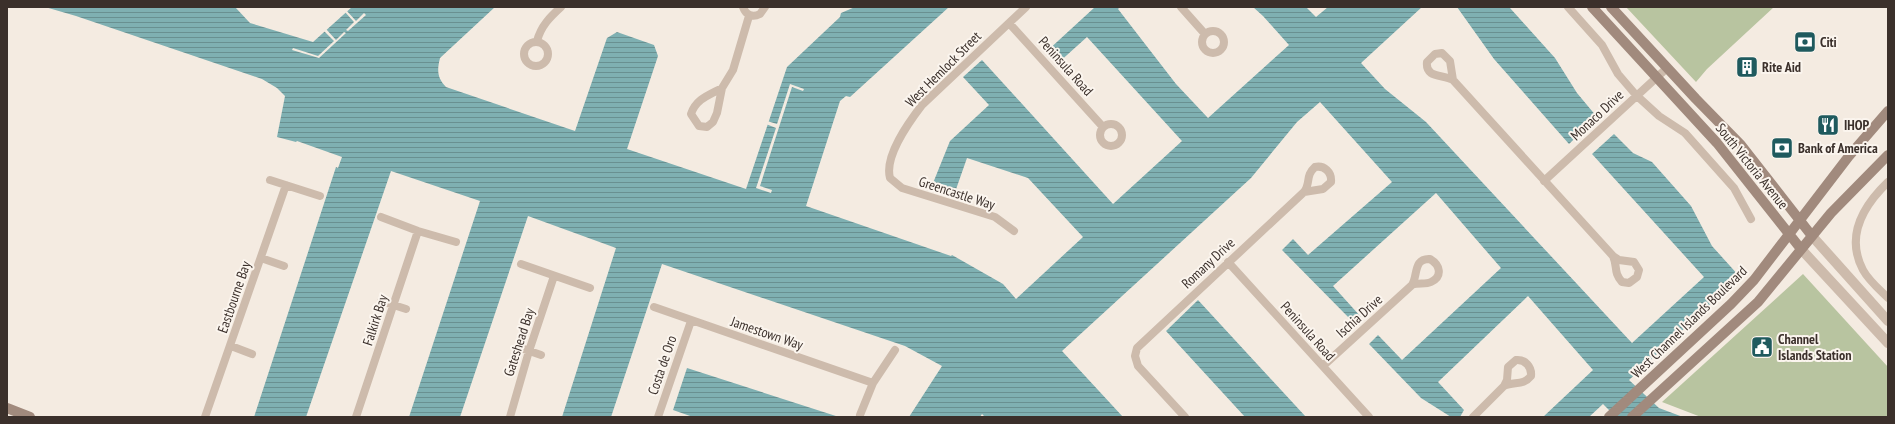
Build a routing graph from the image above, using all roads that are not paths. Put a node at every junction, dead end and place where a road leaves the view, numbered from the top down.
1 (562, 7) edge
2 (743, 7) edge
3 (765, 7) edge
4 (1026, 7) edge
5 (1181, 7) edge
6 (1568, 7) edge
7 (1592, 7) edge
8 (1611, 7) edge
9 (749, 16) junction
10 (1009, 23) junction
11 (1206, 34) dead end
12 (537, 41) dead end
13 (1667, 68) junction
14 (1657, 77) junction
15 (1453, 80) dead end
16 (722, 88) junction
17 (1636, 95) junction
18 (1888, 111) edge
19 (1103, 127) dead end
20 (1888, 155) edge
21 (270, 180) dead end
22 (892, 181) joint
23 (1544, 181) junction
24 (1888, 182) edge
25 (286, 185) junction
26 (1304, 192) dead end
27 (320, 196) dead end
28 (381, 217) dead end
29 (1751, 219) dead end
30 (1800, 220) junction
31 (418, 231) junction
32 (1014, 231) dead end
33 (1789, 234) junction
34 (1812, 236) junction
35 (456, 242) dead end
36 (1801, 249) junction
37 (1613, 256) dead end
38 (261, 258) junction
39 (1228, 262) junction
40 (521, 264) dead end
41 (284, 266) dead end
42 (554, 276) junction
43 (1412, 285) dead end
44 (590, 288) dead end
45 (1888, 298) edge
46 (381, 301) dead end
47 (393, 305) junction
48 (654, 307) dead end
49 (406, 309) dead end
50 (691, 321) junction
51 (1888, 321) edge
52 (1888, 344) edge
53 (231, 346) junction
54 (518, 347) dead end
55 (895, 350) dead end
56 (529, 351) junction
57 (252, 354) dead end
58 (541, 355) dead end
59 (1323, 366) junction
60 (873, 383) junction
61 (1504, 386) dead end
62 (7, 408) edge
63 (860, 415) dead end
64 (1611, 416) edge
65 (30, 417) edge
66 (205, 417) edge
67 (356, 417) edge
68 (510, 417) edge
69 (658, 417) edge
70 (1185, 417) edge
71 (1369, 417) edge
72 (1473, 417) edge
73 (1632, 417) edge

1 - 12 street
2 - 9 street
3 - 9 street
4 - 10 street, West Hemlock Street
5 - 11 street
6 - 17 street
7 - 14 main road, South Victoria Avenue
8 - 13 main road, South Victoria Avenue
9 - 16 street
10 - 19 street, Peninsula Road
10 - 22 street, West Hemlock Street
13 - 14 street, Monaco Drive
13 - 30 main road, South Victoria Avenue
14 - 17 street, Monaco Drive
14 - 33 main road, South Victoria Avenue
15 - 23 street
16 - 16 street
17 - 23 street, Monaco Drive
17 - 29 street
18 - 30 main road, West Channel Islands Boulevard
20 - 34 main road, West Channel Islands Boulevard
21 - 25 street
22 - 32 street, Greencastle Way
23 - 37 street
24 - 45 street
25 - 27 street
25 - 38 street, Eastbourne Bay
26 - 39 street, Romany Drive
28 - 31 street
30 - 33 main road, West Channel Islands Boulevard
30 - 34 main road, South Victoria Avenue
31 - 35 street
31 - 47 street, Falkirk Bay
33 - 36 main road, South Victoria Avenue
33 - 64 main road, West Channel Islands Boulevard
34 - 36 main road, West Channel Islands Boulevard
34 - 51 street, South Victoria Avenue
36 - 52 street, South Victoria Avenue
36 - 73 main road, West Channel Islands Boulevard
38 - 41 street
38 - 53 street, Eastbourne Bay
39 - 59 street, Peninsula Road
39 - 70 street, Romany Drive
40 - 42 street
42 - 44 street
42 - 56 street, Gateshead Bay
43 - 59 street, Ischia Drive
46 - 47 street
47 - 49 street
47 - 67 street, Falkirk Bay
48 - 50 street, Jamestown Way
50 - 60 street, Jamestown Way
50 - 69 street, Costa de Oro
53 - 57 street
53 - 66 street, Eastbourne Bay
54 - 56 street
55 - 60 street
56 - 58 street
56 - 68 street, Gateshead Bay
59 - 71 street, Peninsula Road
60 - 63 street
61 - 72 street
62 - 65 main road

